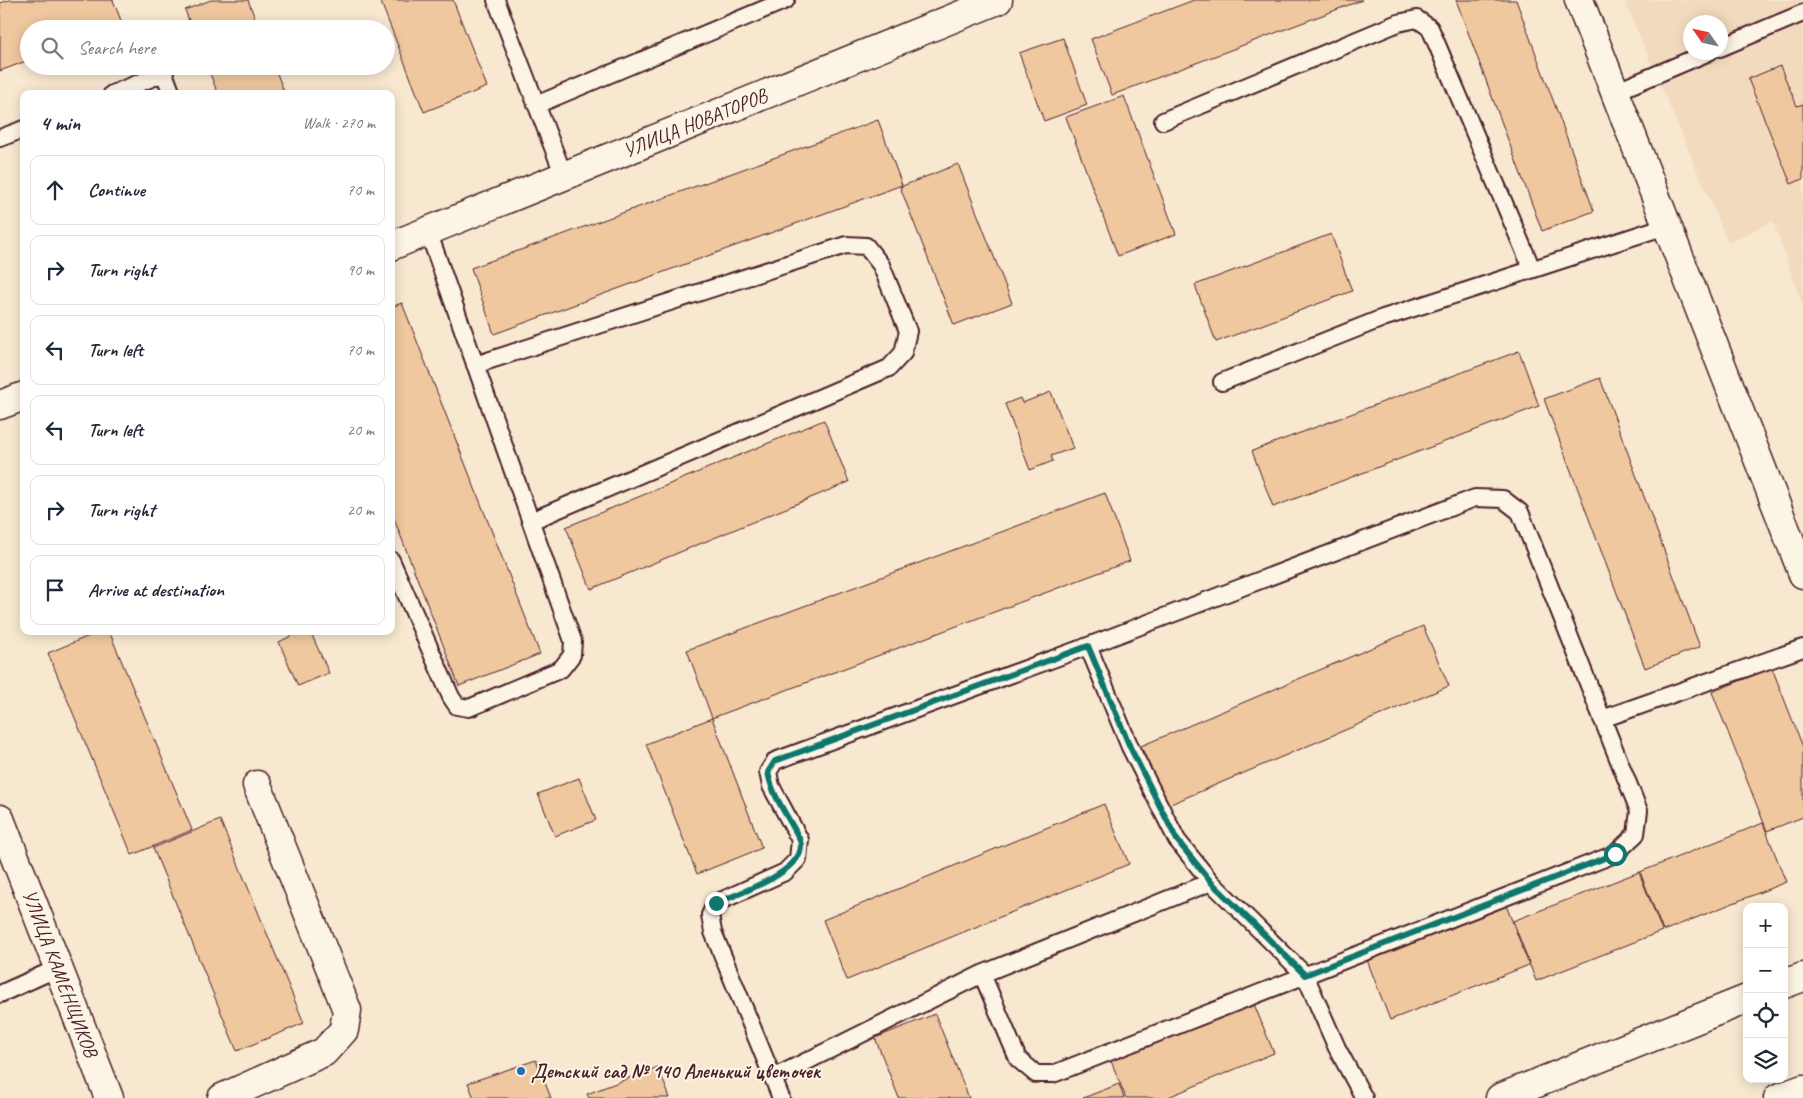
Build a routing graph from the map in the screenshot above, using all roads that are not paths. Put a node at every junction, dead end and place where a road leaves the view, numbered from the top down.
1 (496, 0) edge
2 (786, 0) edge
3 (998, 0) edge
4 (1579, 0) edge
5 (1803, 13) edge
6 (1728, 45) edge
7 (1690, 60) edge
8 (161, 75) edge
9 (164, 75) edge
10 (122, 90) edge
11 (170, 90) edge
12 (1615, 92) junction
13 (536, 105) junction
14 (1163, 121) dead end
15 (20, 130) edge
16 (0, 138) edge
17 (564, 176) junction
18 (1666, 226) junction
19 (428, 231) junction
20 (395, 244) edge
21 (1532, 269) junction
22 (475, 365) junction
23 (1222, 382) dead end
24 (531, 521) junction
25 (395, 569) edge
26 (1803, 574) edge
27 (1088, 646) junction
28 (1803, 648) edge
29 (1602, 719) junction
30 (257, 785) dead end
31 (0, 819) edge
32 (1211, 882) junction
33 (58, 968) junction
34 (982, 974) junction
35 (1305, 975) junction
36 (1803, 977) edge
37 (1788, 983) edge
38 (0, 994) edge
39 (1743, 1001) edge
40 (773, 1078) junction
41 (1803, 1089) edge
42 (109, 1098) edge
43 (222, 1098) edge
44 (781, 1098) edge
45 (1364, 1098) edge
46 (1500, 1098) edge
47 (1778, 1098) edge

1 - 13 lane
2 - 13 lane
3 - 17 street, УЛИЦА НОВАТОРОВ
4 - 12 street
5 - 6 lane
7 - 12 lane
8 - 10 lane
9 - 11 lane
12 - 18 street
13 - 17 lane
14 - 21 lane
15 - 16 lane
17 - 19 street, УЛИЦА НОВАТОРОВ
18 - 21 lane
18 - 26 street
19 - 20 street, УЛИЦА НОВАТОРОВ
19 - 22 lane
21 - 23 lane
22 - 24 lane
22 - 24 lane
24 - 25 lane
27 - 29 lane
27 - 32 lane
27 - 40 lane
28 - 29 lane
29 - 35 lane
30 - 43 street
31 - 33 street, УЛИЦА КАМЕНЩИКОВ
32 - 34 lane
32 - 35 lane
33 - 38 lane
33 - 42 street, УЛИЦА КАМЕНЩИКОВ
34 - 35 lane
34 - 40 lane
35 - 45 lane
36 - 37 street
39 - 46 street
40 - 44 lane
41 - 47 street

